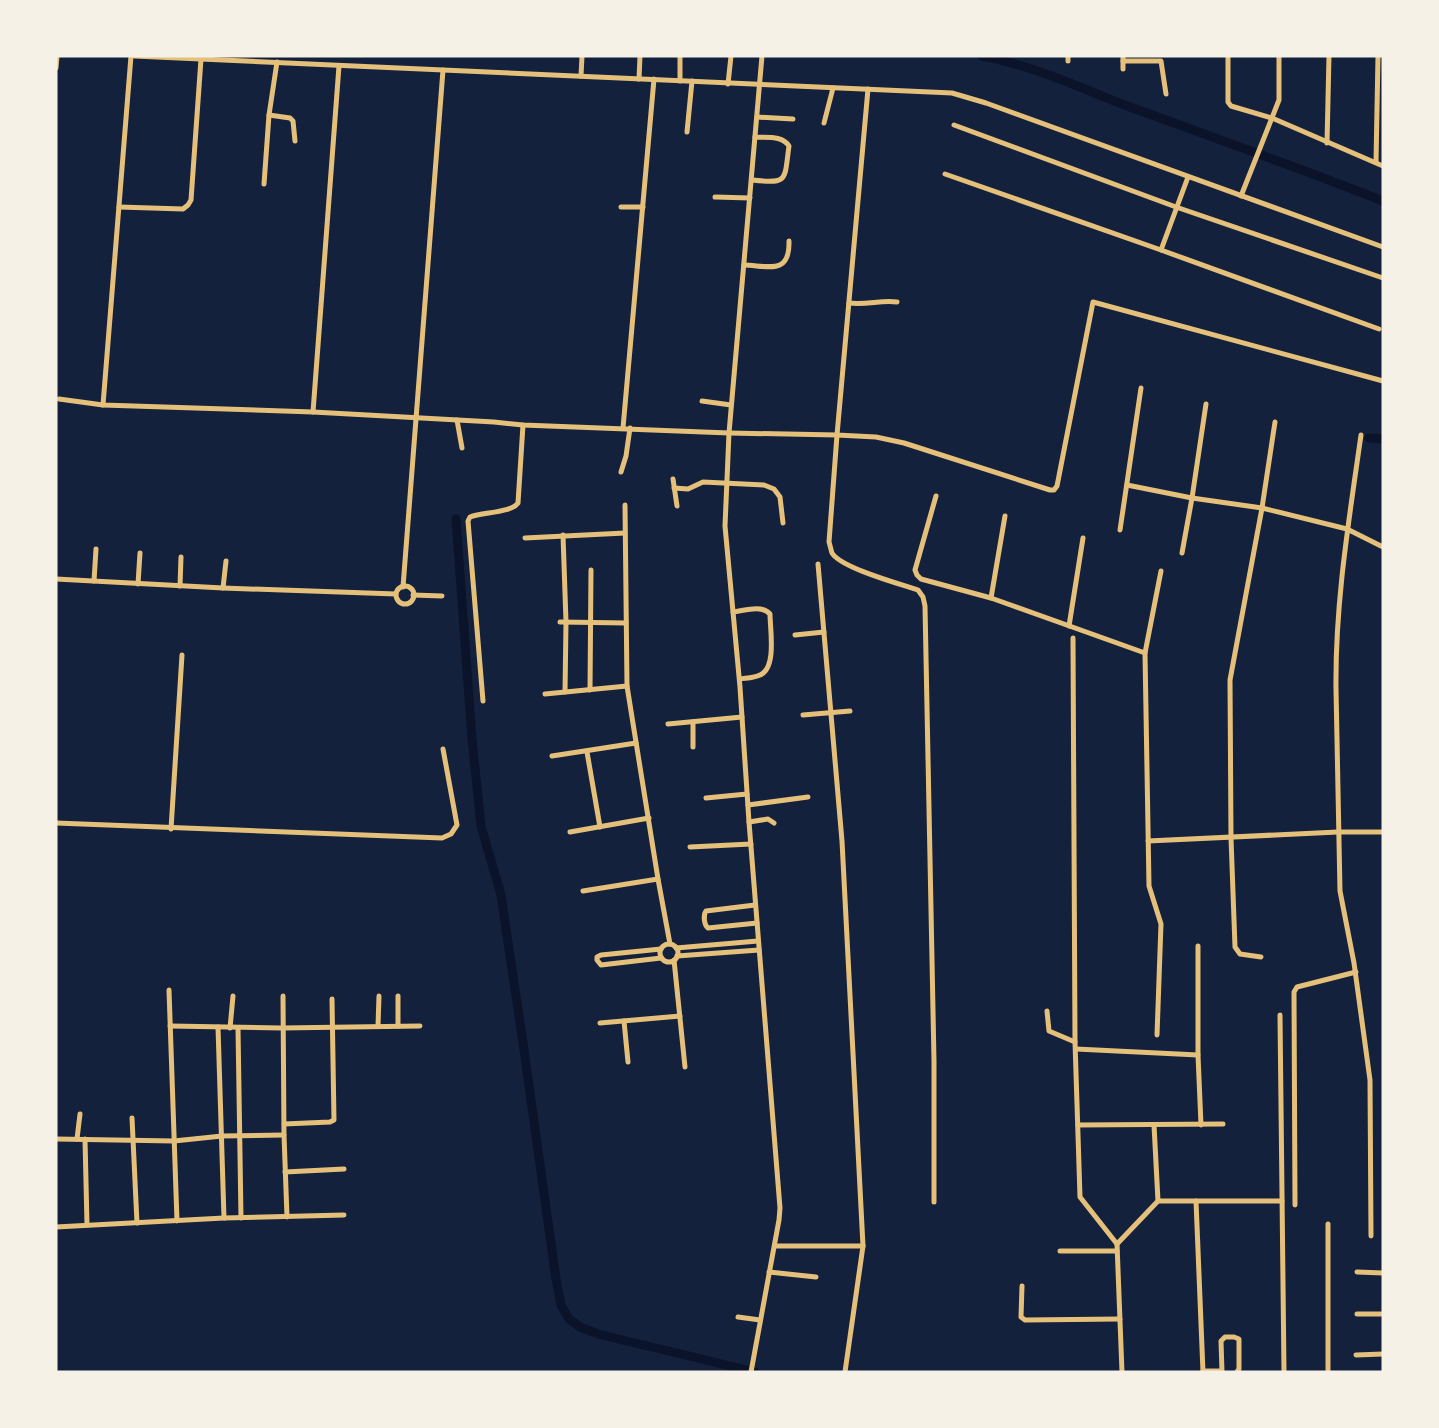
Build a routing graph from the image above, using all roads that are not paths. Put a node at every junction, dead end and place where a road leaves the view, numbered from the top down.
1 (57, 56) edge
2 (133, 56) edge
3 (304, 56) edge
4 (582, 56) edge
5 (640, 56) edge
6 (680, 56) edge
7 (731, 56) edge
8 (762, 56) edge
9 (1228, 56) edge
10 (1279, 56) edge
11 (1329, 56) edge
12 (1378, 56) edge
13 (1123, 58) edge
14 (201, 59) junction
15 (277, 62) junction
16 (304, 63) junction
17 (339, 66) junction
18 (56, 68) edge
19 (1123, 69) dead end
20 (443, 70) junction
21 (581, 76) junction
22 (639, 79) junction
23 (654, 79) junction
24 (680, 81) junction
25 (692, 82) junction
26 (728, 84) junction
27 (760, 86) junction
28 (833, 88) junction
29 (868, 90) junction
30 (1166, 94) dead end
31 (269, 115) junction
32 (757, 117) junction
33 (1272, 118) junction
34 (793, 119) dead end
35 (824, 123) dead end
36 (954, 125) dead end
37 (687, 132) dead end
38 (755, 137) junction
39 (295, 141) dead end
40 (1327, 143) junction
41 (1376, 162) junction
42 (1383, 166) edge
43 (945, 174) dead end
44 (1188, 177) junction
45 (752, 180) junction
46 (264, 184) dead end
47 (1241, 196) junction
48 (715, 197) dead end
49 (750, 198) junction
50 (119, 207) junction
51 (621, 207) dead end
52 (643, 207) junction
53 (1176, 207) junction
54 (789, 241) dead end
55 (1383, 247) edge
56 (1161, 250) junction
57 (744, 265) junction
58 (1383, 278) edge
59 (897, 302) dead end
60 (849, 303) junction
61 (1379, 329) dead end
62 (1383, 381) edge
63 (1140, 388) dead end
64 (59, 399) dead end
65 (702, 401) dead end
66 (1206, 404) dead end
67 (103, 405) junction
68 (732, 405) junction
69 (313, 412) junction
70 (416, 418) junction
71 (457, 420) junction
72 (1275, 422) dead end
73 (523, 425) junction
74 (623, 428) junction
75 (630, 428) junction
76 (729, 433) junction
77 (837, 435) junction
78 (1361, 435) dead end
79 (462, 448) dead end
80 (621, 472) dead end
81 (673, 479) dead end
82 (727, 482) junction
83 (1127, 485) junction
84 (674, 488) junction
85 (936, 496) dead end
86 (1192, 498) junction
87 (625, 505) dead end
88 (676, 506) dead end
89 (1262, 508) junction
90 (1005, 516) dead end
91 (783, 523) dead end
92 (1347, 529) junction
93 (1120, 530) dead end
94 (625, 533) junction
95 (563, 535) junction
96 (525, 538) dead end
97 (1083, 538) dead end
98 (1383, 547) edge
99 (96, 550) dead end
100 (140, 553) dead end
101 (1182, 553) dead end
102 (181, 557) dead end
103 (226, 561) dead end
104 (818, 564) dead end
105 (591, 570) dead end
106 (1161, 571) dead end
107 (56, 579) edge
108 (94, 581) junction
109 (138, 584) junction
110 (180, 586) junction
111 (403, 587) junction
112 (223, 588) junction
113 (396, 594) junction
114 (413, 595) junction
115 (442, 596) dead end
116 (991, 598) junction
117 (733, 612) junction
118 (563, 622) junction
119 (590, 623) junction
120 (626, 623) junction
121 (1069, 626) junction
122 (824, 632) junction
123 (795, 635) dead end
124 (1073, 638) dead end
125 (1145, 654) junction
126 (182, 655) dead end
127 (740, 679) junction
128 (627, 686) junction
129 (590, 690) junction
130 (565, 692) junction
131 (545, 694) dead end
132 (483, 701) dead end
133 (850, 711) dead end
134 (831, 713) junction
135 (804, 715) dead end
136 (742, 717) junction
137 (692, 722) junction
138 (668, 724) dead end
139 (636, 743) junction
140 (693, 747) dead end
141 (443, 749) dead end
142 (586, 752) junction
143 (552, 756) dead end
144 (747, 794) junction
145 (808, 797) dead end
146 (706, 798) dead end
147 (748, 806) junction
148 (648, 818) junction
149 (749, 822) junction
150 (56, 823) edge
151 (774, 823) dead end
152 (600, 827) junction
153 (172, 829) junction
154 (570, 832) dead end
155 (1338, 832) junction
156 (1383, 832) edge
157 (1231, 838) junction
158 (1148, 841) junction
159 (751, 844) junction
160 (690, 847) dead end
161 (658, 879) junction
162 (583, 891) dead end
163 (755, 905) junction
164 (757, 923) junction
165 (758, 941) junction
166 (670, 944) junction
167 (1198, 946) dead end
168 (676, 948) junction
169 (661, 949) junction
170 (759, 950) junction
171 (1261, 956) dead end
172 (661, 958) junction
173 (675, 958) junction
174 (1356, 972) junction
175 (168, 990) dead end
176 (233, 996) dead end
177 (283, 996) dead end
178 (380, 996) dead end
179 (398, 996) dead end
180 (332, 999) dead end
181 (1048, 1011) dead end
182 (1280, 1015) dead end
183 (680, 1016) junction
184 (624, 1021) junction
185 (600, 1023) dead end
186 (170, 1026) junction
187 (378, 1026) junction
188 (398, 1026) junction
189 (420, 1026) dead end
190 (333, 1027) junction
191 (218, 1028) junction
192 (230, 1028) junction
193 (238, 1028) junction
194 (282, 1028) junction
195 (1157, 1035) dead end
196 (1075, 1042) junction
197 (1076, 1049) junction
198 (1198, 1055) junction
199 (628, 1062) dead end
200 (685, 1067) dead end
201 (80, 1114) dead end
202 (132, 1118) dead end
203 (284, 1124) junction
204 (1223, 1124) dead end
205 (1154, 1125) junction
206 (1201, 1125) junction
207 (1078, 1126) junction
208 (284, 1135) junction
209 (222, 1136) junction
210 (240, 1136) junction
211 (56, 1139) edge
212 (77, 1139) junction
213 (85, 1140) junction
214 (133, 1140) junction
215 (174, 1141) junction
216 (344, 1169) dead end
217 (285, 1172) junction
218 (1158, 1201) junction
219 (1196, 1201) junction
220 (1282, 1201) junction
221 (934, 1202) dead end
222 (1295, 1205) dead end
223 (344, 1215) dead end
224 (287, 1216) junction
225 (224, 1218) junction
226 (241, 1218) junction
227 (177, 1222) junction
228 (137, 1223) junction
229 (1328, 1224) dead end
230 (88, 1225) junction
231 (56, 1227) edge
232 (1371, 1236) dead end
233 (1117, 1244) junction
234 (775, 1246) junction
235 (863, 1246) junction
236 (1060, 1251) dead end
237 (1117, 1251) junction
238 (769, 1272) junction
239 (1357, 1272) dead end
240 (1383, 1273) edge
241 (816, 1277) dead end
242 (1022, 1286) dead end
243 (1357, 1314) dead end
244 (1383, 1314) edge
245 (738, 1316) dead end
246 (1120, 1319) junction
247 (760, 1320) junction
248 (1383, 1354) edge
249 (1356, 1355) dead end
250 (1203, 1371) edge
251 (1222, 1371) edge
252 (751, 1372) edge
253 (845, 1372) edge
254 (1122, 1372) edge
255 (1237, 1372) edge
256 (1284, 1372) edge
257 (1328, 1372) edge

1 - 18 street
2 - 14 street
2 - 50 street
3 - 16 street
4 - 21 street
5 - 22 street
6 - 24 street
7 - 26 street
8 - 27 street
9 - 33 street
10 - 33 street
11 - 40 street
12 - 41 street
13 - 19 street
13 - 30 street
14 - 15 street
14 - 50 street
15 - 16 street
15 - 31 street
16 - 17 street
17 - 20 street
17 - 69 street
20 - 21 street
20 - 70 street
21 - 22 street
22 - 23 street
23 - 24 street
23 - 52 street
24 - 25 street
25 - 26 street
25 - 37 street
26 - 27 street
27 - 28 street
27 - 32 street
28 - 29 street
28 - 35 street
29 - 44 street
29 - 60 street
31 - 39 street
31 - 46 street
32 - 34 street
32 - 38 street
33 - 40 street
33 - 47 street
36 - 53 street
38 - 45 street
38 - 45 street
40 - 41 street
41 - 42 street
43 - 56 street
44 - 47 street
44 - 53 street
45 - 49 street
47 - 55 street
48 - 49 street
49 - 57 street
50 - 67 street
51 - 52 street
52 - 74 street
53 - 56 street
53 - 58 street
54 - 57 street
56 - 61 street
57 - 68 street
59 - 60 street
60 - 77 street
62 - 77 street
63 - 83 street
64 - 67 street
65 - 68 street
66 - 86 street
67 - 69 street
68 - 76 street
69 - 70 street
70 - 71 street
70 - 111 street
71 - 73 street
71 - 79 street
72 - 89 street
73 - 74 street
73 - 132 street
74 - 75 street
75 - 76 street
75 - 80 street
76 - 77 street
76 - 82 street
77 - 221 street
78 - 92 street
81 - 84 street
82 - 84 street
82 - 91 street
82 - 117 street
83 - 86 street
83 - 93 street
84 - 88 street
85 - 116 street
86 - 89 street
86 - 101 street
87 - 94 street
89 - 92 street
89 - 157 street
90 - 116 street
92 - 98 street
92 - 155 street
94 - 95 street
94 - 120 street
95 - 96 street
95 - 118 street
97 - 121 street
99 - 108 street
100 - 109 street
102 - 110 street
103 - 112 street
104 - 122 street
105 - 119 street
106 - 125 street
107 - 108 street
108 - 109 street
109 - 110 street
110 - 112 street
111 - 113 street
111 - 114 street
112 - 113 street
113 - 114 street
114 - 115 street
116 - 121 street
117 - 127 street
117 - 127 street
118 - 119 street
118 - 130 street
119 - 120 street
119 - 129 street
120 - 128 street
121 - 125 street
122 - 123 street
122 - 134 street
124 - 196 street
125 - 158 street
126 - 153 street
127 - 136 street
128 - 129 street
128 - 139 street
129 - 130 street
130 - 131 street
133 - 134 street
134 - 135 street
134 - 235 street
136 - 137 street
136 - 144 street
137 - 138 street
137 - 140 street
139 - 142 street
139 - 148 street
141 - 153 street
142 - 143 street
142 - 152 street
144 - 146 street
144 - 147 street
145 - 147 street
147 - 149 street
148 - 152 street
148 - 161 street
149 - 151 street
149 - 159 street
150 - 153 street
152 - 154 street
155 - 156 street
155 - 157 street
155 - 174 street
157 - 158 street
157 - 171 street
158 - 195 street
159 - 160 street
159 - 163 street
161 - 162 street
161 - 166 street
163 - 164 street
163 - 164 street
164 - 165 street
165 - 168 street
165 - 170 street
166 - 168 street
166 - 169 street
167 - 198 street
168 - 173 street
169 - 172 street
169 - 172 street
170 - 173 street
170 - 234 street
172 - 173 street
173 - 183 street
174 - 222 street
174 - 232 street
175 - 186 street
176 - 192 street
177 - 194 street
178 - 187 street
179 - 188 street
180 - 190 street
181 - 196 street
182 - 220 street
183 - 184 street
183 - 200 street
184 - 185 street
184 - 199 street
186 - 191 street
186 - 215 street
187 - 188 street
187 - 190 street
188 - 189 street
190 - 194 street
190 - 203 street
191 - 192 street
191 - 209 street
192 - 193 street
193 - 194 street
193 - 210 street
194 - 203 street
196 - 197 street
197 - 198 street
197 - 207 street
198 - 206 street
201 - 212 street
202 - 214 street
203 - 208 street
204 - 206 street
205 - 206 street
205 - 207 street
205 - 218 street
207 - 233 street
208 - 210 street
208 - 217 street
209 - 210 street
209 - 215 street
209 - 225 street
210 - 226 street
211 - 212 street
212 - 213 street
213 - 214 street
213 - 230 street
214 - 215 street
214 - 228 street
215 - 227 street
216 - 217 street
217 - 224 street
218 - 219 street
218 - 233 street
219 - 220 street
219 - 250 street
220 - 256 street
223 - 224 street
224 - 226 street
225 - 226 street
225 - 227 street
227 - 228 street
228 - 230 street
229 - 257 street
230 - 231 street
233 - 237 street
234 - 235 street
234 - 238 street
235 - 253 street
236 - 237 street
237 - 246 street
238 - 241 street
238 - 247 street
239 - 240 street
242 - 246 street
243 - 244 street
245 - 247 street
246 - 254 street
247 - 252 street
248 - 249 street
250 - 251 street
251 - 255 street

